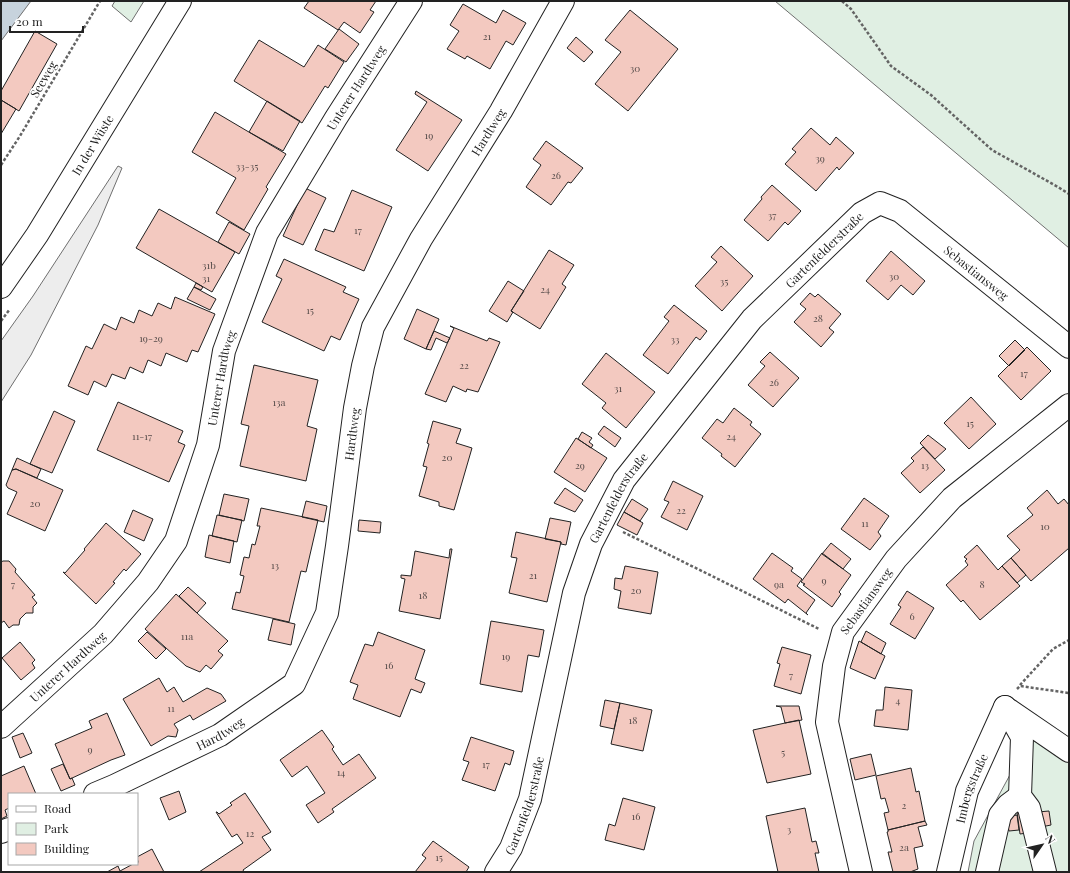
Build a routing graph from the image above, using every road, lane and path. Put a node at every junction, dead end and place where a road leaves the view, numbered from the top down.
1 (100, 1) edge
2 (180, 1) edge
3 (411, 1) edge
4 (563, 1) edge
5 (842, 1) edge
6 (1, 166) edge
7 (1069, 194) edge
8 (880, 203) joint
9 (1, 287) edge
10 (1069, 347) edge
11 (1069, 406) edge
12 (602, 522) junction
13 (841, 640) junction
14 (1069, 640) edge
15 (1020, 686) junction
16 (1069, 693) edge
17 (1005, 707) junction
18 (1, 727) edge
19 (1069, 751) edge
20 (97, 793) edge
21 (1020, 796) junction
22 (496, 872) edge
23 (861, 872) edge
24 (948, 872) edge
25 (987, 872) edge
26 (1045, 872) edge

1 - 6 path, Seeweg
2 - 9 street, In der Wüste
3 - 18 street, Unterer Hardtweg
4 - 20 street, Hardtweg
5 - 7 path
8 - 10 street, Sebastiansweg
8 - 12 street, Gartenfelderstraße
11 - 13 street, Sebastiansweg
12 - 13 path
12 - 22 street, Gartenfelderstraße
13 - 23 street, Sebastiansweg
14 - 15 path
15 - 16 path
15 - 17 path
17 - 19 street
17 - 21 street
17 - 24 street, Imbergstraße
21 - 25 street
21 - 26 street

